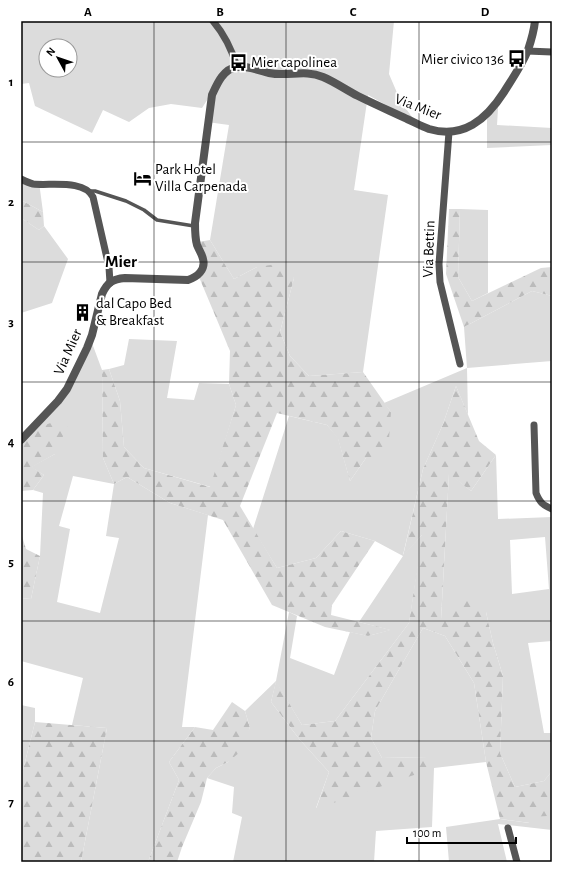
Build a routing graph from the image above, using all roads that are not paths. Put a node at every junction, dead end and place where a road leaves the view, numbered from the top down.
1 (213, 21) edge
2 (536, 21) edge
3 (527, 51) junction
4 (552, 52) edge
5 (238, 67) junction
6 (449, 132) junction
7 (21, 179) edge
8 (89, 191) junction
9 (195, 226) junction
10 (110, 283) junction
11 (460, 364) dead end
12 (534, 426) dead end
13 (21, 440) edge
14 (552, 509) edge
15 (508, 828) dead end
16 (517, 862) edge

1 - 5 street
2 - 3 street, Via Mier
3 - 4 street
3 - 6 street, Via Mier
5 - 6 street, Via Mier
5 - 9 street
6 - 11 street, Via Bettin
7 - 8 street
8 - 9 lane
8 - 10 street
9 - 10 street
10 - 13 street, Via Mier
12 - 14 street
15 - 16 street

